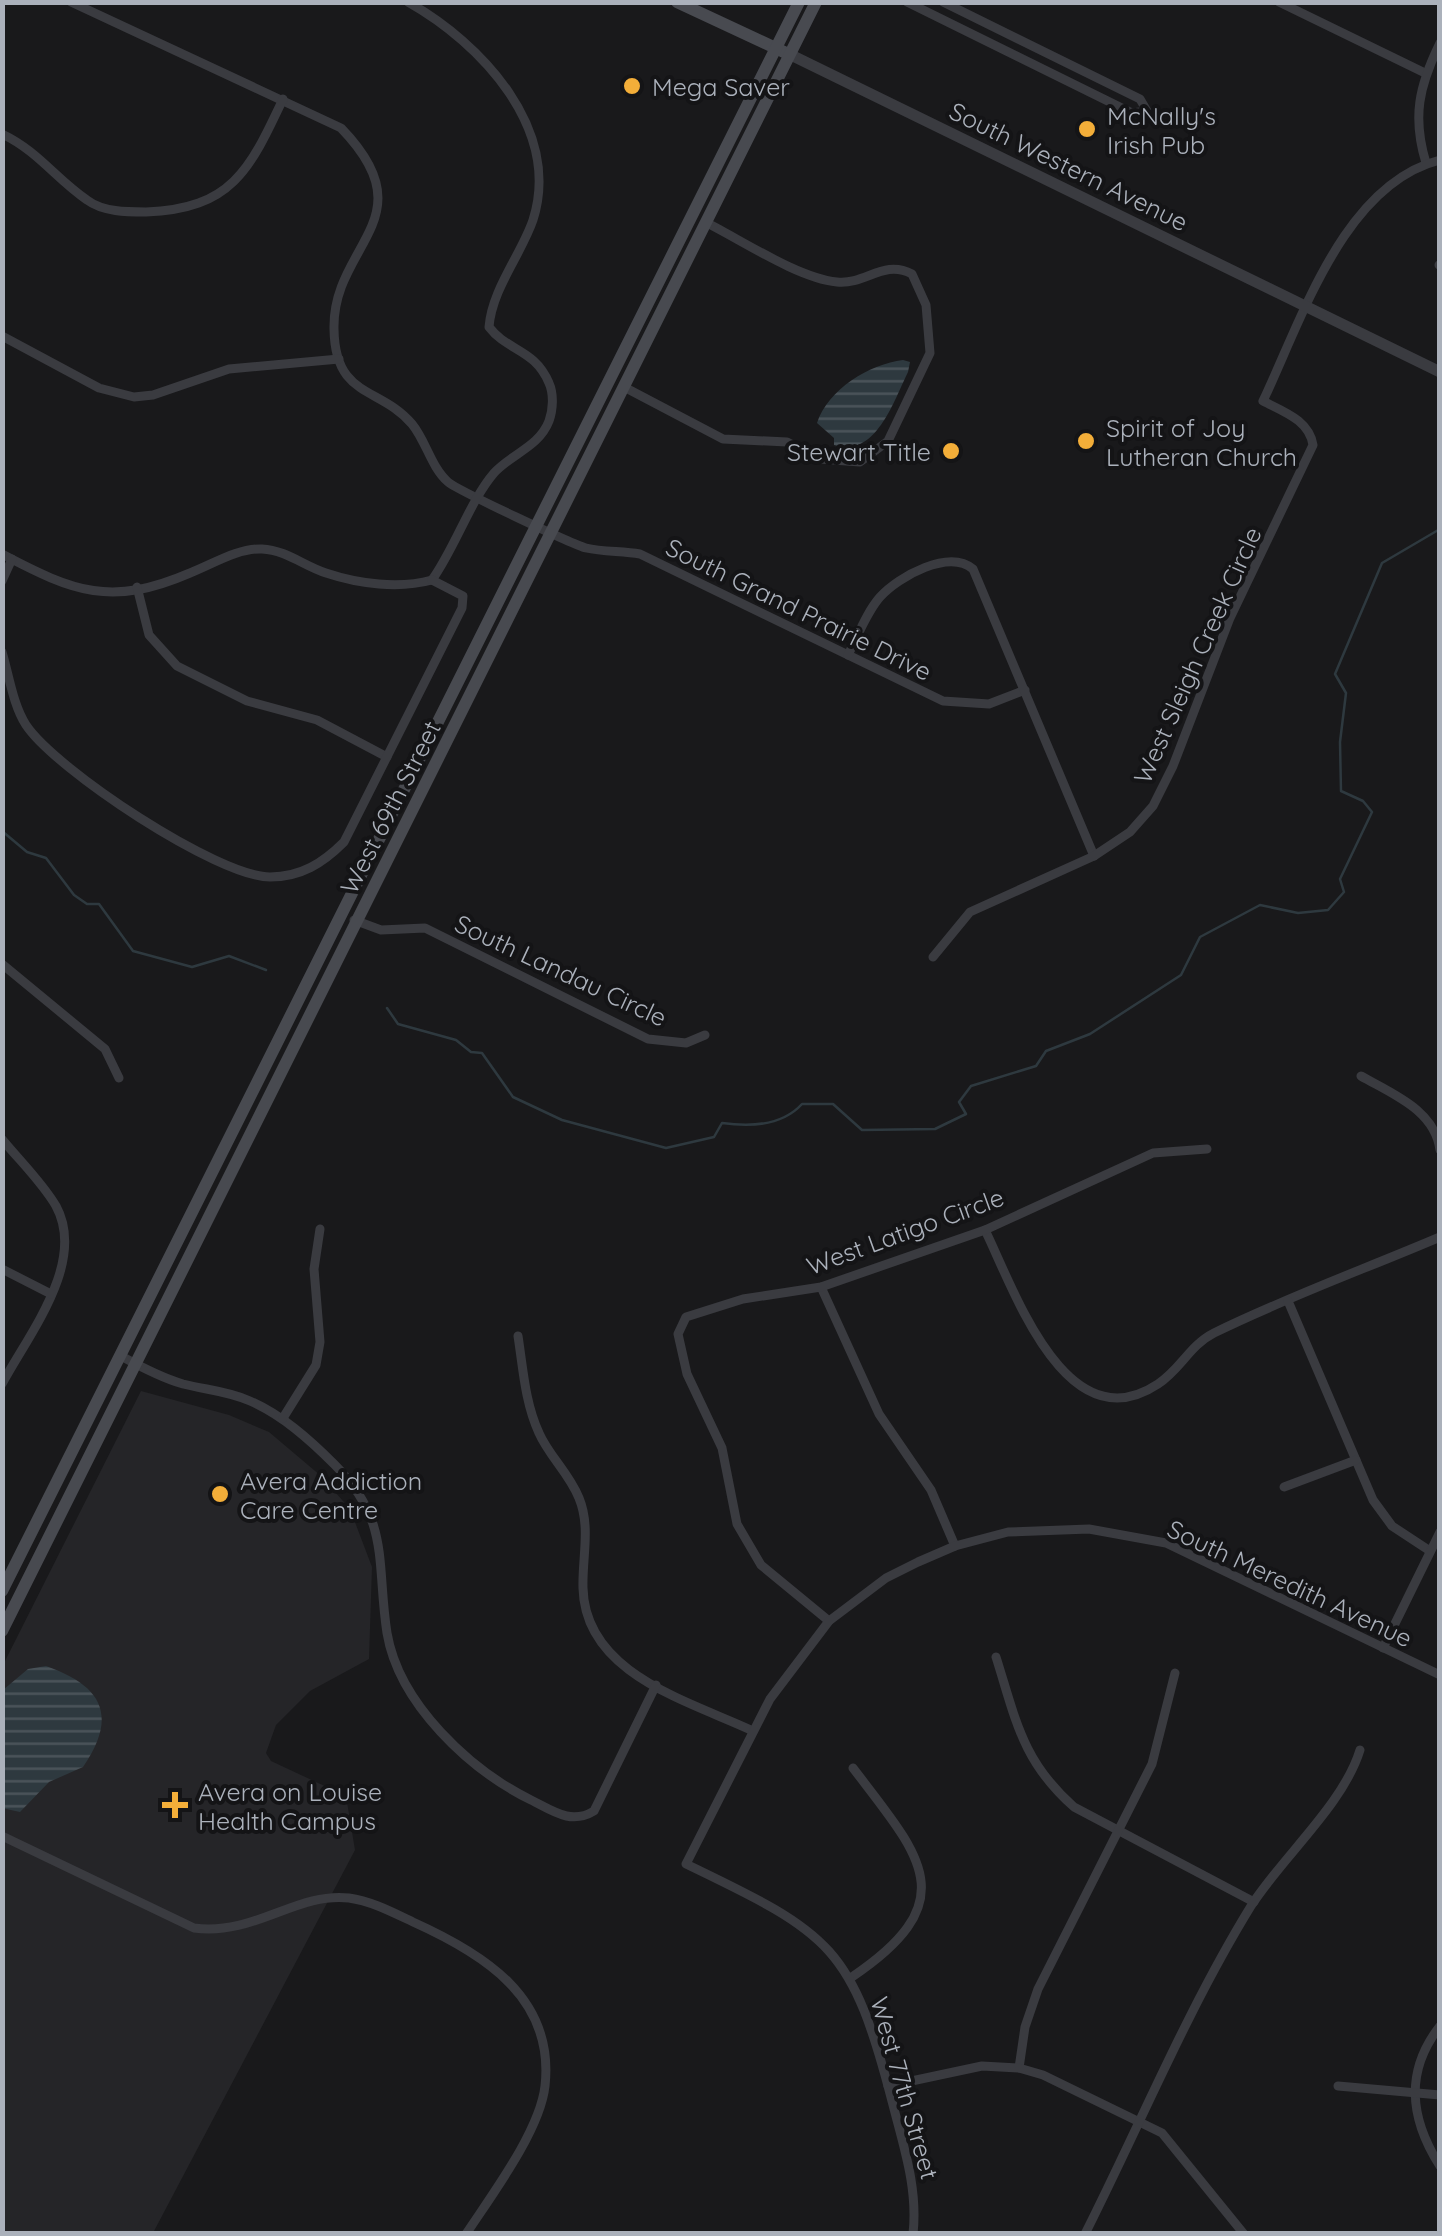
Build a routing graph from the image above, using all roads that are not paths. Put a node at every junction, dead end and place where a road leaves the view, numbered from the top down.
1 (70, 2) edge
2 (408, 2) edge
3 (677, 2) edge
4 (800, 2) edge
5 (816, 2) edge
6 (907, 2) edge
7 (944, 2) edge
8 (1279, 2) edge
9 (1440, 43) edge
10 (776, 48) junction
11 (791, 55) junction
12 (1425, 73) junction
13 (283, 99) junction
14 (2, 134) edge
15 (1440, 160) edge
16 (1426, 163) junction
17 (707, 223) junction
18 (1308, 307) junction
19 (2, 336) edge
20 (339, 359) junction
21 (1440, 372) edge
22 (609, 380) junction
23 (624, 387) junction
24 (480, 500) junction
25 (537, 524) junction
26 (552, 531) junction
27 (7, 557) edge
28 (432, 580) junction
29 (2, 581) edge
30 (137, 587) junction
31 (2, 652) edge
32 (848, 654) junction
33 (1025, 690) junction
34 (387, 757) junction
35 (413, 772) junction
36 (429, 781) junction
37 (1094, 856) junction
38 (342, 915) junction
39 (357, 922) junction
40 (932, 958) dead end
41 (2, 964) edge
42 (705, 1035) dead end
43 (1361, 1076) dead end
44 (119, 1078) dead end
45 (2, 1139) edge
46 (1207, 1148) dead end
47 (1440, 1150) edge
48 (320, 1229) dead end
49 (984, 1230) junction
50 (1440, 1236) edge
51 (2, 1269) edge
52 (822, 1286) junction
53 (51, 1294) junction
54 (1288, 1302) junction
55 (518, 1336) dead end
56 (121, 1356) junction
57 (136, 1364) junction
58 (2, 1384) edge
59 (283, 1418) junction
60 (1356, 1460) junction
61 (1284, 1488) dead end
62 (1440, 1532) edge
63 (955, 1546) junction
64 (1430, 1551) junction
65 (2, 1591) edge
66 (828, 1620) junction
67 (2, 1631) edge
68 (1383, 1648) junction
69 (996, 1658) dead end
70 (1175, 1673) dead end
71 (1440, 1676) edge
72 (656, 1685) junction
73 (754, 1732) junction
74 (1360, 1750) dead end
75 (853, 1768) dead end
76 (1116, 1828) junction
77 (2, 1836) edge
78 (686, 1864) joint
79 (1254, 1902) junction
80 (852, 1977) junction
81 (1440, 2026) edge
82 (1019, 2068) junction
83 (888, 2086) junction
84 (1338, 2086) dead end
85 (1413, 2093) junction
86 (1440, 2095) edge
87 (1141, 2122) junction
88 (1440, 2166) edge
89 (466, 2234) edge
90 (913, 2234) edge
91 (1084, 2234) edge
92 (1244, 2234) edge

1 - 13 street
2 - 24 street
3 - 10 main road, South Western Avenue
4 - 10 main road, West 69th Street
5 - 11 main road, West 69th Street
6 - 7 street
8 - 12 street
9 - 12 street
10 - 11 main road, South Western Avenue
10 - 22 main road, West 69th Street
11 - 17 main road, West 69th Street
11 - 18 street, South Western Avenue
12 - 16 street
13 - 14 street
13 - 20 street
15 - 16 street
16 - 18 street
17 - 23 main road, West 69th Street
17 - 23 street
18 - 21 street, South Western Avenue
18 - 37 street, West Sleigh Creek Circle
19 - 20 street
20 - 24 street, South Grand Prairie Drive
22 - 23 main road
22 - 25 main road, West 69th Street
23 - 26 main road, West 69th Street
24 - 25 street, South Grand Prairie Drive
24 - 28 street
25 - 26 street, South Grand Prairie Drive
25 - 35 main road, West 69th Street
26 - 32 street, South Grand Prairie Drive
26 - 36 main road, West 69th Street
27 - 29 street
27 - 30 street
28 - 30 street
28 - 34 street
30 - 34 street
31 - 34 street
32 - 33 street, South Grand Prairie Drive
32 - 33 street
33 - 37 street
35 - 36 main road
35 - 38 main road, West 69th Street
36 - 39 main road, West 69th Street
37 - 40 street, West Sleigh Creek Circle
38 - 39 street, South Landau Circle
38 - 56 main road, West 69th Street
39 - 42 street, South Landau Circle
39 - 57 main road, West 69th Street
41 - 44 street
43 - 47 street
45 - 53 street
46 - 49 street, West Latigo Circle
48 - 59 street
49 - 52 street, West Latigo Circle
49 - 54 street
50 - 54 street
51 - 53 street
52 - 63 street
52 - 66 street, West Latigo Circle
53 - 58 street
54 - 60 street
55 - 72 street
56 - 57 street
56 - 65 main road, West 69th Street
57 - 59 street
57 - 67 main road, West 69th Street
59 - 72 street
60 - 61 street
60 - 64 street
62 - 64 street
63 - 66 street, South Meredith Avenue
63 - 68 street, South Meredith Avenue
64 - 68 street
66 - 73 street, South Meredith Avenue
68 - 71 street, South Meredith Avenue
69 - 76 street
70 - 76 street
72 - 73 street
73 - 78 street, South Meredith Avenue
74 - 79 street
75 - 80 street
76 - 79 street
76 - 82 street
77 - 89 street
78 - 80 street, West 77th Street
79 - 87 street
80 - 83 street, West 77th Street
81 - 85 street
82 - 83 street
82 - 87 street
83 - 90 street, West 77th Street
84 - 85 street
85 - 86 street
85 - 88 street
87 - 91 street
87 - 92 street

